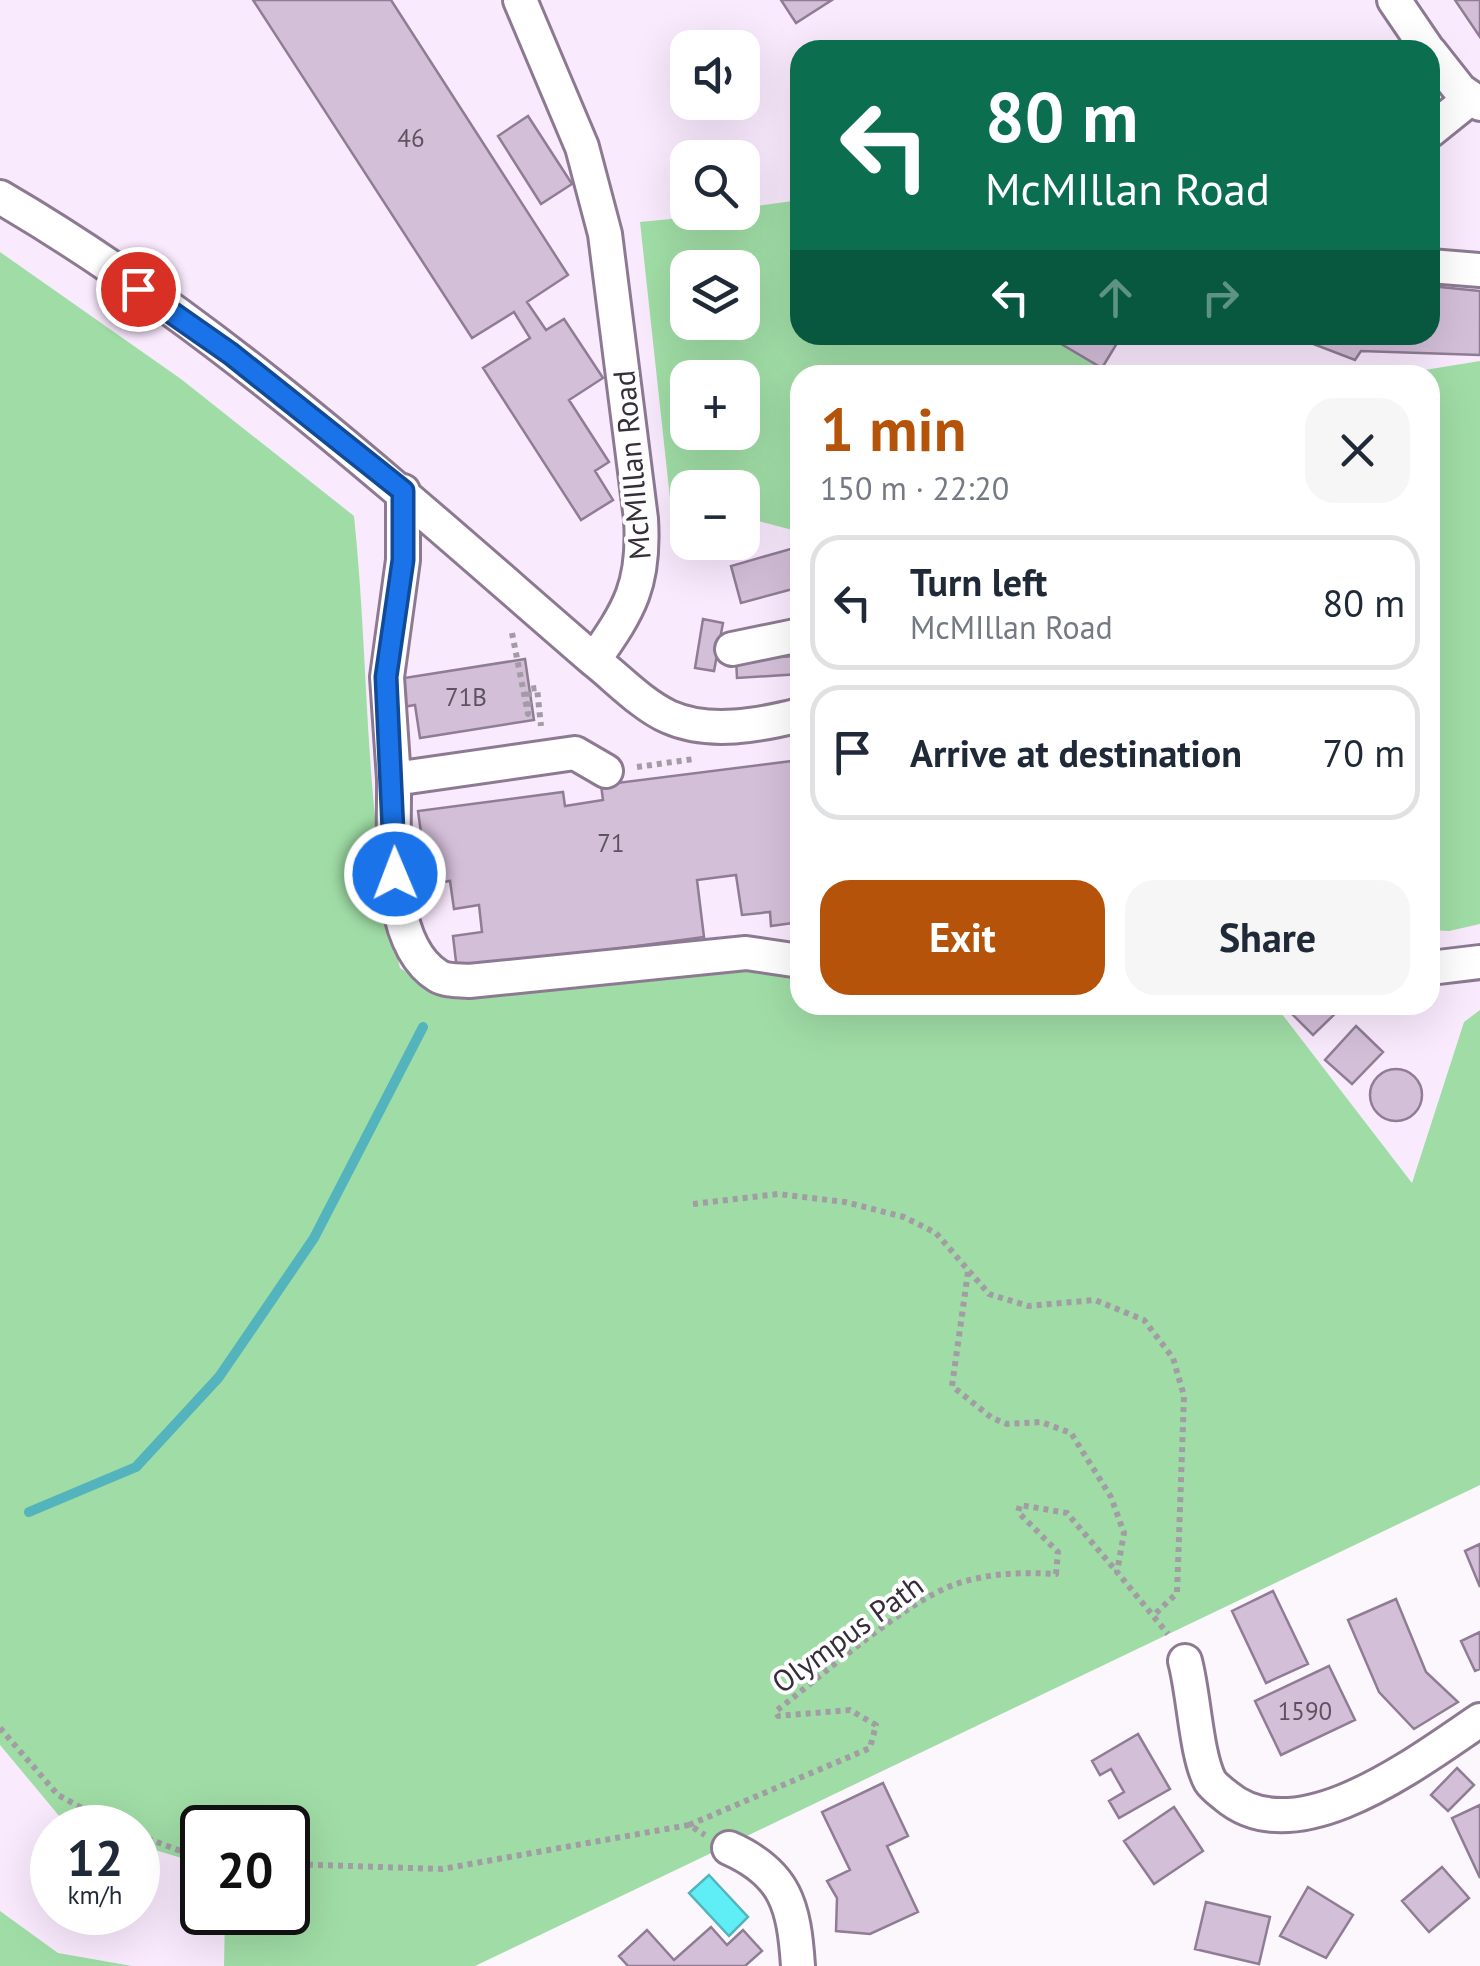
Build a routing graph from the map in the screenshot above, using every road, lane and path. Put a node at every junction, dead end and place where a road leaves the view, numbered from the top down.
1 (520, 0) edge
2 (1394, 0) edge
3 (1421, 40) edge
4 (1440, 63) edge
5 (1475, 101) edge
6 (1440, 124) edge
7 (0, 197) edge
8 (1440, 267) edge
9 (1480, 270) edge
10 (403, 491) junction
11 (527, 602) junction
12 (790, 637) edge
13 (732, 648) dead end
14 (594, 660) junction
15 (790, 716) edge
16 (531, 761) junction
17 (606, 771) dead end
18 (394, 779) junction
19 (790, 960) edge
20 (1480, 962) edge
21 (1440, 967) edge
22 (693, 1204) dead end
23 (968, 1270) junction
24 (1118, 1572) junction
25 (1155, 1614) junction
26 (1185, 1661) joint
27 (1480, 1720) edge
28 (0, 1728) edge
29 (76, 1805) edge
30 (689, 1825) junction
31 (729, 1848) joint
32 (310, 1865) edge
33 (798, 1966) edge

1 - 14 street, McMIllan Road
2 - 3 street
4 - 5 street
5 - 6 street
7 - 10 street
8 - 9 street
10 - 11 street
10 - 18 street
11 - 14 street
11 - 16 path
12 - 13 street
14 - 15 street
16 - 17 street
16 - 18 street
18 - 19 street
20 - 21 street
22 - 23 path
23 - 24 path
23 - 25 path
24 - 25 path
24 - 30 path, Olympus Path
25 - 26 path
26 - 27 street
28 - 29 path
30 - 31 path
30 - 32 path
31 - 33 street

